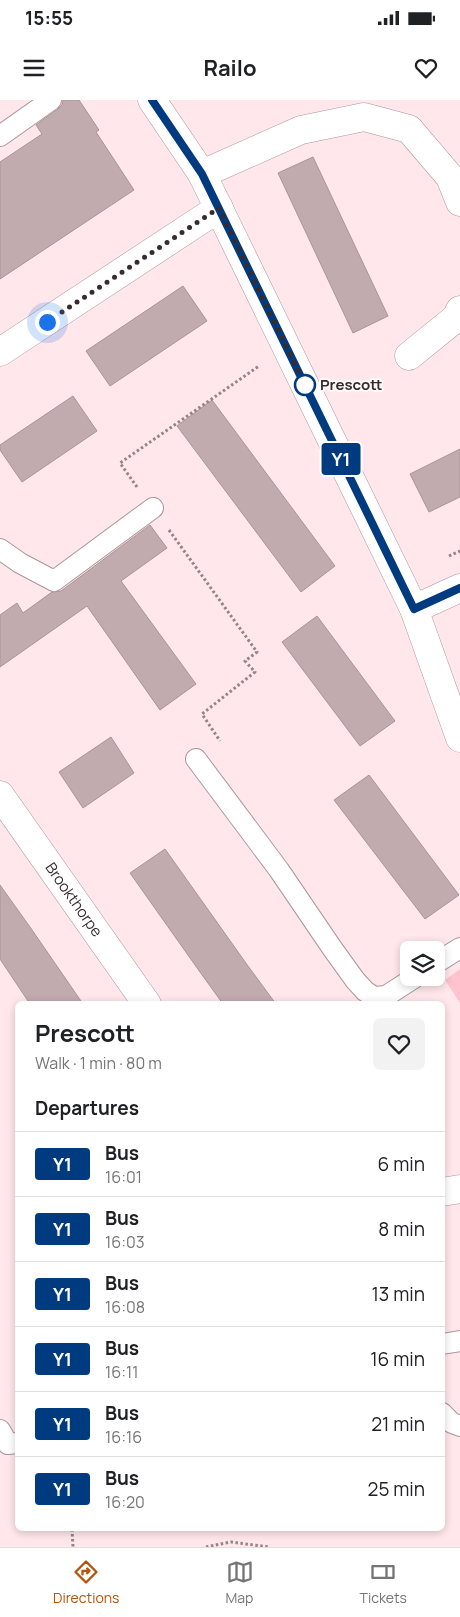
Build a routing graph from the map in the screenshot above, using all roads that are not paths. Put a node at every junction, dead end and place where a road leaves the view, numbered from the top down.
1 (51, 100) edge
2 (152, 100) edge
3 (0, 136) edge
4 (202, 174) junction
5 (460, 202) edge
6 (219, 208) junction
7 (460, 310) edge
8 (0, 352) edge
9 (409, 356) dead end
10 (153, 508) road end
11 (0, 549) edge
12 (460, 588) edge
13 (414, 609) junction
14 (460, 738) edge
15 (196, 759) road end
16 (0, 795) edge
17 (460, 948) edge
18 (445, 957) edge
19 (402, 986) edge
20 (145, 1001) edge
21 (460, 1189) edge
22 (445, 1192) edge
23 (460, 1341) edge
24 (445, 1344) edge
25 (445, 1416) edge
26 (460, 1426) edge
27 (0, 1430) edge
28 (15, 1443) edge

1 - 3 lane
2 - 4 street
4 - 5 street
4 - 6 street
6 - 8 street
6 - 13 street
7 - 9 street
10 - 11 lane
12 - 13 street
13 - 14 street
15 - 19 lane
16 - 20 street, Brookthorpe
17 - 18 lane
21 - 22 street
23 - 24 lane
25 - 26 lane
27 - 28 lane

